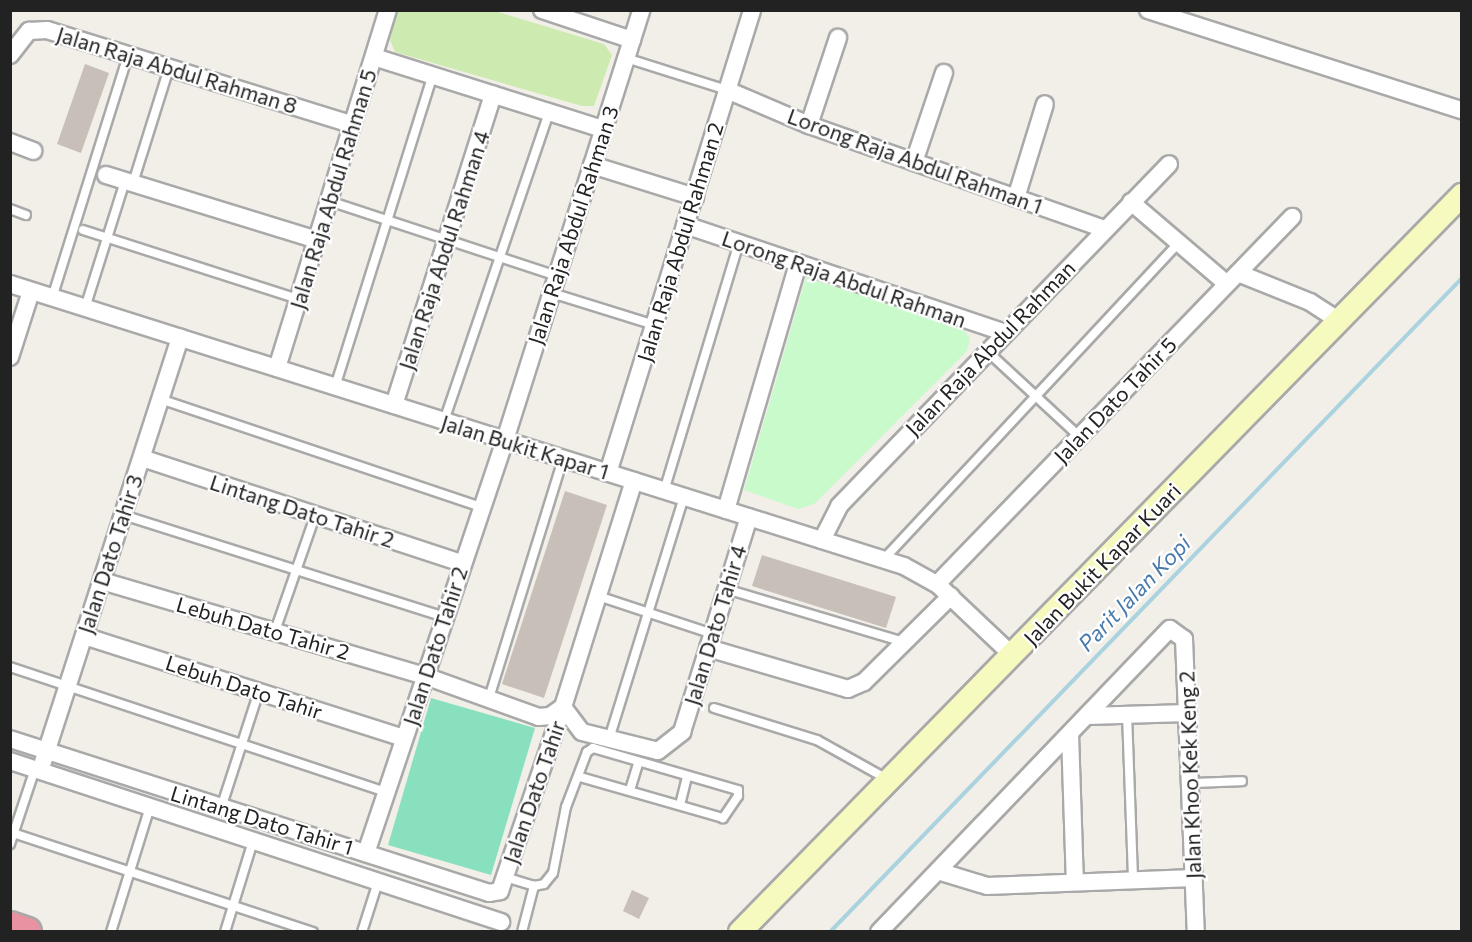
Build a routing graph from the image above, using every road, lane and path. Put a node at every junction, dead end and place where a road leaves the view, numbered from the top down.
1 (388, 10) edge
2 (542, 10) edge
3 (641, 10) edge
4 (752, 10) edge
5 (1148, 10) edge
6 (838, 38) dead end
7 (632, 40) junction
8 (10, 55) edge
9 (128, 55) junction
10 (374, 57) junction
11 (626, 58) junction
12 (169, 68) junction
13 (944, 72) dead end
14 (433, 75) junction
15 (727, 90) junction
16 (493, 94) junction
17 (1046, 104) dead end
18 (1461, 110) edge
19 (549, 112) junction
20 (353, 125) junction
21 (809, 125) junction
22 (603, 129) junction
23 (10, 142) edge
24 (33, 151) dead end
25 (914, 162) junction
26 (1169, 164) dead end
27 (592, 165) junction
28 (106, 176) dead end
29 (129, 182) junction
30 (1461, 195) edge
31 (695, 197) junction
32 (1016, 198) junction
33 (329, 201) junction
34 (1131, 202) junction
35 (10, 209) edge
36 (26, 215) dead end
37 (1292, 217) dead end
38 (388, 220) junction
39 (686, 225) junction
40 (1105, 229) junction
41 (83, 230) dead end
42 (107, 238) junction
43 (317, 240) junction
44 (448, 240) junction
45 (739, 243) junction
46 (1179, 243) junction
47 (500, 257) junction
48 (798, 263) junction
49 (557, 276) junction
50 (1233, 279) junction
51 (10, 284) edge
52 (31, 291) junction
53 (552, 293) junction
54 (52, 298) junction
55 (298, 298) junction
56 (85, 308) junction
57 (1339, 321) junction
58 (655, 325) junction
59 (1003, 332) junction
60 (180, 338) junction
61 (987, 351) junction
62 (11, 355) edge
63 (277, 368) junction
64 (335, 387) junction
65 (1037, 397) junction
66 (160, 399) junction
67 (394, 405) junction
68 (444, 421) junction
69 (1080, 437) junction
70 (505, 440) junction
71 (142, 458) junction
72 (563, 459) junction
73 (608, 473) junction
74 (634, 481) junction
75 (664, 490) junction
76 (684, 497) junction
77 (480, 507) junction
78 (726, 510) junction
79 (123, 515) junction
80 (315, 516) junction
81 (749, 517) junction
82 (822, 540) junction
83 (883, 560) junction
84 (462, 563) junction
85 (296, 571) junction
86 (102, 581) junction
87 (938, 584) junction
88 (726, 589) junction
89 (598, 596) junction
90 (951, 596) junction
91 (648, 612) junction
92 (444, 617) junction
93 (275, 631) junction
94 (84, 636) junction
95 (710, 641) junction
96 (904, 642) junction
97 (1012, 655) junction
98 (10, 667) edge
99 (425, 676) junction
100 (68, 686) junction
101 (259, 691) junction
102 (489, 698) junction
103 (563, 707) junction
104 (714, 708) dead end
105 (1188, 713) junction
106 (1127, 714) junction
107 (1087, 716) junction
108 (1070, 734) junction
109 (404, 738) junction
110 (10, 739) edge
111 (609, 739) junction
112 (241, 745) junction
113 (46, 752) junction
114 (10, 761) edge
115 (638, 764) junction
116 (38, 770) junction
117 (687, 776) junction
118 (580, 777) junction
119 (890, 781) junction
120 (1242, 781) dead end
121 (1191, 783) junction
122 (630, 790) junction
123 (386, 792) junction
124 (680, 805) junction
125 (150, 807) junction
126 (221, 808) junction
127 (12, 833) edge
128 (253, 841) junction
129 (10, 844) edge
130 (366, 853) junction
131 (130, 871) junction
132 (938, 871) junction
133 (1194, 878) junction
134 (1133, 879) junction
135 (378, 882) junction
136 (1075, 882) junction
137 (502, 884) junction
138 (534, 886) junction
139 (233, 905) junction
140 (10, 926) edge
141 (500, 927) edge
142 (27, 932) edge
143 (111, 932) edge
144 (225, 932) edge
145 (313, 932) edge
146 (362, 932) edge
147 (522, 932) edge
148 (740, 932) edge
149 (879, 932) edge
150 (1196, 932) edge

1 - 10 street, Jalan Raja Abdul Rahman 5
2 - 7 street
3 - 7 street, Jalan Raja Abdul Rahman 3
4 - 15 street, Jalan Raja Abdul Rahman 2
5 - 18 street
6 - 21 street
7 - 11 street, Jalan Raja Abdul Rahman 3
8 - 9 street, Jalan Raja Abdul Rahman 8
9 - 12 street, Jalan Raja Abdul Rahman 8
9 - 54 lane
10 - 14 street
10 - 20 street, Jalan Raja Abdul Rahman 5
11 - 15 lane
11 - 22 street, Jalan Raja Abdul Rahman 3
12 - 20 street, Jalan Raja Abdul Rahman 8
12 - 29 lane
13 - 25 street
14 - 16 street
14 - 38 lane
15 - 21 street, Lorong Raja Abdul Rahman 1
15 - 31 street, Jalan Raja Abdul Rahman 2
16 - 19 street
16 - 44 street, Jalan Raja Abdul Rahman 4
17 - 32 street
19 - 22 street
19 - 47 lane
20 - 33 street, Jalan Raja Abdul Rahman 5
21 - 25 street, Lorong Raja Abdul Rahman 1
22 - 27 street, Jalan Raja Abdul Rahman 3
23 - 24 street
25 - 32 street, Lorong Raja Abdul Rahman 1
26 - 34 street, Jalan Raja Abdul Rahman
27 - 31 street
27 - 49 street, Jalan Raja Abdul Rahman 3
28 - 29 street
29 - 42 lane
29 - 43 street
30 - 57 street, Jalan Bukit Kapar Kuari
31 - 39 street, Jalan Raja Abdul Rahman 2
32 - 40 street, Lorong Raja Abdul Rahman 1
33 - 38 lane
33 - 43 street, Jalan Raja Abdul Rahman 5
34 - 40 street, Jalan Raja Abdul Rahman
34 - 46 street
35 - 36 lane
37 - 50 street, Jalan Dato Tahir 5
38 - 44 lane
38 - 64 lane
39 - 45 street, Lorong Raja Abdul Rahman
39 - 58 street, Jalan Raja Abdul Rahman 2
40 - 59 street, Jalan Raja Abdul Rahman
41 - 42 lane
42 - 55 lane
42 - 56 lane
43 - 55 street, Jalan Raja Abdul Rahman 5
44 - 47 lane
44 - 67 street, Jalan Raja Abdul Rahman 4
45 - 48 street, Lorong Raja Abdul Rahman
45 - 75 lane
46 - 50 street
46 - 65 lane
47 - 49 lane
47 - 68 lane
48 - 59 street, Lorong Raja Abdul Rahman
48 - 78 street
49 - 53 street, Jalan Raja Abdul Rahman 3
50 - 57 street
50 - 69 street, Jalan Dato Tahir 5
51 - 52 street, Jalan Bukit Kapar 1
52 - 54 street, Jalan Bukit Kapar 1
52 - 62 street
53 - 58 lane
53 - 70 street, Jalan Raja Abdul Rahman 3
54 - 56 street, Jalan Bukit Kapar 1
55 - 63 street, Jalan Raja Abdul Rahman 5
56 - 60 street, Jalan Bukit Kapar 1
57 - 97 street, Jalan Bukit Kapar Kuari
58 - 73 street, Jalan Raja Abdul Rahman 2
59 - 61 street, Jalan Raja Abdul Rahman
60 - 63 street, Jalan Bukit Kapar 1
60 - 66 street, Jalan Dato Tahir 3
61 - 65 lane
61 - 82 street, Jalan Raja Abdul Rahman
63 - 64 street, Jalan Bukit Kapar 1
64 - 67 street, Jalan Bukit Kapar 1
65 - 69 lane
65 - 83 lane
66 - 71 street, Jalan Dato Tahir 3
66 - 77 lane
67 - 68 street, Jalan Bukit Kapar 1
68 - 70 street, Jalan Bukit Kapar 1
69 - 87 street, Jalan Dato Tahir 5
70 - 72 street, Jalan Bukit Kapar 1
70 - 77 street, Jalan Dato Tahir 2
71 - 79 street, Jalan Dato Tahir 3
71 - 80 street, Lintang Dato Tahir 2
72 - 73 street, Jalan Bukit Kapar 1
72 - 102 lane
73 - 74 street, Jalan Bukit Kapar 1
74 - 75 street, Jalan Bukit Kapar 1
74 - 89 street, Jalan Dato Tahir
75 - 76 street, Jalan Bukit Kapar 1
76 - 78 street, Jalan Bukit Kapar 1
76 - 91 lane
77 - 84 street, Jalan Dato Tahir 2
78 - 81 street, Jalan Bukit Kapar 1
79 - 85 lane
79 - 86 street, Jalan Dato Tahir 3
80 - 84 street, Lintang Dato Tahir 2
80 - 85 lane
81 - 82 street, Jalan Bukit Kapar 1
81 - 88 street, Jalan Dato Tahir 4
82 - 83 street, Jalan Bukit Kapar 1
83 - 87 street, Jalan Bukit Kapar 1
84 - 92 street, Jalan Dato Tahir 2
85 - 92 lane
85 - 93 lane
86 - 93 street, Lebuh Dato Tahir 2
86 - 94 street, Jalan Dato Tahir 3
87 - 90 street, Jalan Bukit Kapar 1
88 - 95 street, Jalan Dato Tahir 4
88 - 96 lane
89 - 91 lane
89 - 103 street, Jalan Dato Tahir
90 - 96 street
90 - 97 street, Jalan Bukit Kapar 1
91 - 95 lane
91 - 111 lane
92 - 99 street, Jalan Dato Tahir 2
93 - 99 street, Lebuh Dato Tahir 2
94 - 100 street, Jalan Dato Tahir 3
94 - 101 street, Lebuh Dato Tahir
95 - 96 street
95 - 111 street, Jalan Dato Tahir 4
97 - 119 street, Jalan Bukit Kapar Kuari
98 - 100 lane
99 - 102 street, Lebuh Dato Tahir 2
99 - 109 street, Jalan Dato Tahir 2
100 - 112 lane
100 - 113 street, Jalan Dato Tahir 3
101 - 109 street, Lebuh Dato Tahir
101 - 112 lane
102 - 103 street, Lebuh Dato Tahir 2
103 - 111 street
103 - 137 street, Jalan Dato Tahir
104 - 119 lane
105 - 106 street
105 - 107 street, Jalan Khoo Kek Keng 2
105 - 121 street, Jalan Khoo Kek Keng 2
106 - 107 street
106 - 134 lane
107 - 108 street
108 - 132 street
108 - 136 street
109 - 123 street, Jalan Dato Tahir 2
110 - 113 street, Lintang Dato Tahir 1
112 - 123 lane
112 - 126 lane
113 - 116 street, Jalan Dato Tahir 3
113 - 126 street, Lintang Dato Tahir 1
114 - 116 street
115 - 117 lane
115 - 118 lane
115 - 122 lane
116 - 125 street
116 - 127 lane
117 - 124 lane
117 - 124 lane
118 - 122 lane
118 - 138 lane
119 - 148 street, Jalan Bukit Kapar Kuari
120 - 121 lane
121 - 133 street, Jalan Khoo Kek Keng 2
122 - 124 lane
123 - 130 street, Jalan Dato Tahir 2
125 - 128 street
125 - 131 lane
126 - 130 street, Lintang Dato Tahir 1
127 - 129 lane
127 - 131 lane
128 - 135 street
128 - 139 lane
130 - 137 street, Lintang Dato Tahir 1
131 - 139 lane
131 - 143 lane
132 - 136 street
132 - 149 street
133 - 134 street
133 - 150 street, Jalan Khoo Kek Keng 2
134 - 136 street
135 - 141 street
135 - 146 lane
137 - 138 lane
137 - 141 street
138 - 147 lane
139 - 144 lane
139 - 145 lane
140 - 142 highway

